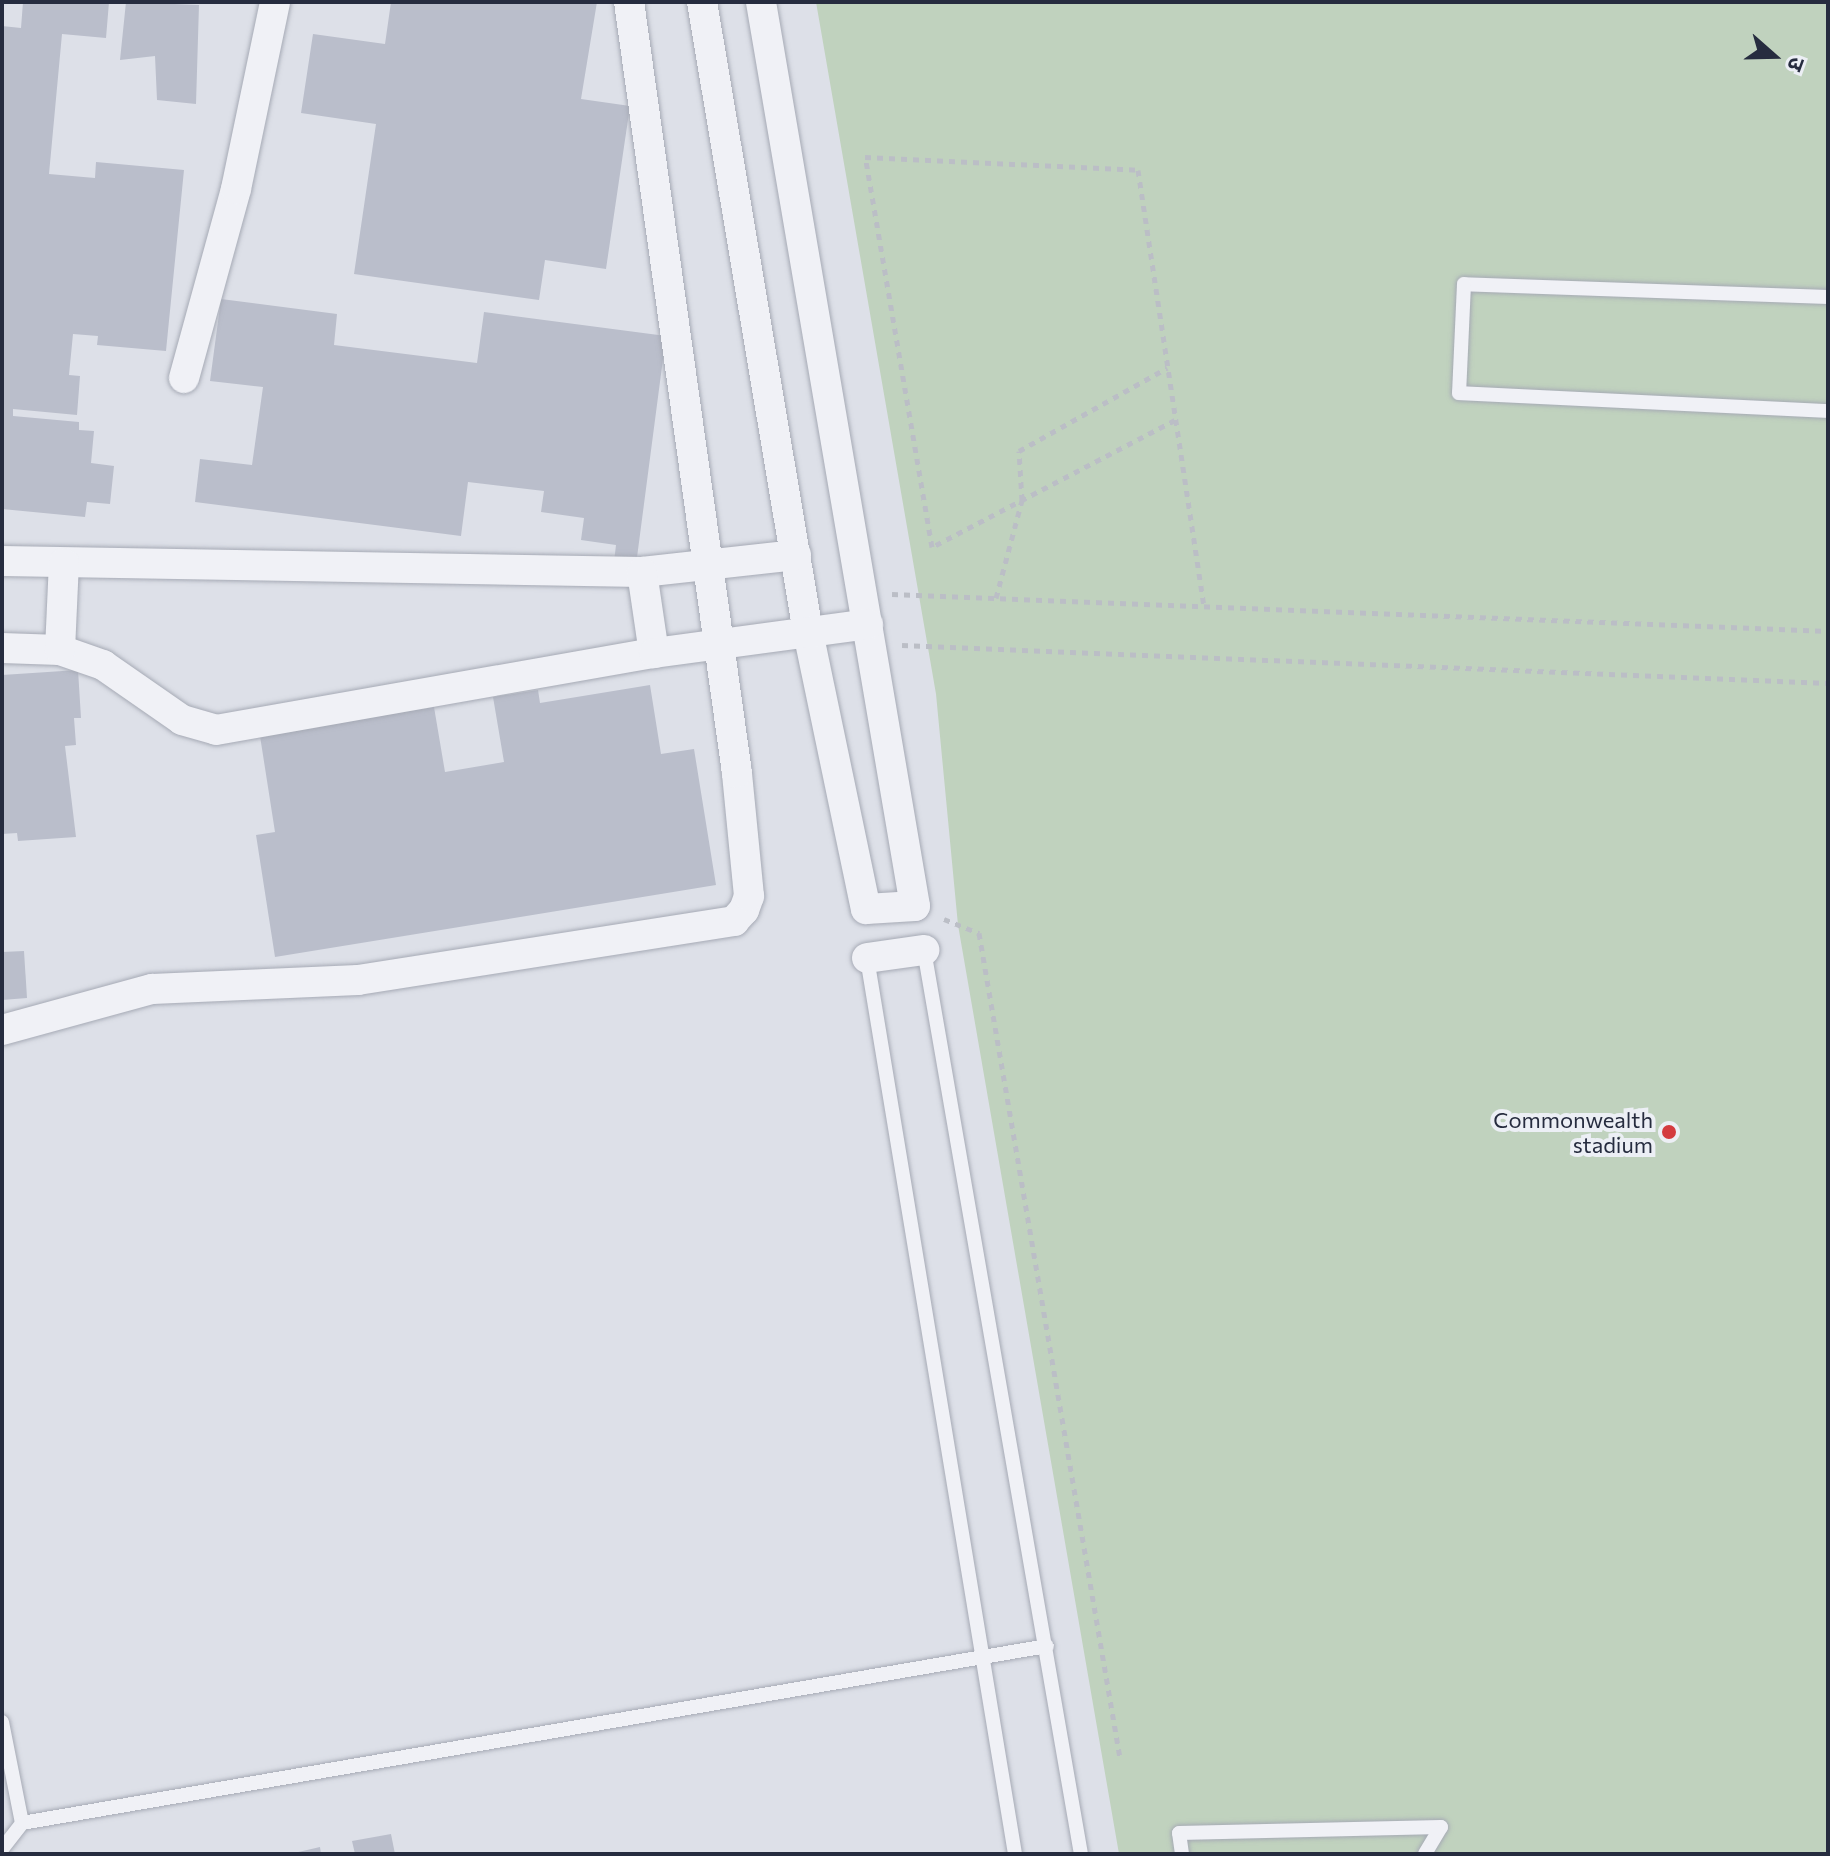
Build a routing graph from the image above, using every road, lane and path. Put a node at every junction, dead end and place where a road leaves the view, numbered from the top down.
1 (275, 2) edge
2 (629, 2) edge
3 (702, 2) edge
4 (761, 2) edge
5 (1828, 297) edge
6 (1167, 368) junction
7 (184, 378) dead end
8 (1828, 411) edge
9 (1175, 420) junction
10 (1022, 500) junction
11 (796, 555) junction
12 (2, 561) edge
13 (64, 563) junction
14 (709, 569) junction
15 (642, 572) junction
16 (863, 593) junction
17 (996, 598) junction
18 (1204, 606) junction
19 (1828, 631) edge
20 (808, 632) junction
21 (870, 634) junction
22 (717, 644) junction
23 (2, 648) edge
24 (60, 650) junction
25 (654, 653) junction
26 (1828, 683) edge
27 (915, 906) junction
28 (924, 950) joint
29 (867, 958) joint
30 (2, 1030) edge
31 (1047, 1646) junction
32 (981, 1657) junction
33 (2, 1722) edge
34 (1120, 1758) dead end
35 (22, 1823) junction
36 (2, 1849) edge
37 (1015, 1854) edge
38 (1081, 1854) edge
39 (1182, 1854) edge
40 (1425, 1854) edge

1 - 7 street
2 - 14 street
3 - 11 street
4 - 16 street
5 - 8 lane
6 - 9 path
6 - 10 path
6 - 10 path
9 - 10 path
9 - 18 path
10 - 17 path
11 - 14 street
11 - 20 street
12 - 13 street
13 - 15 street
13 - 24 street
14 - 15 street
14 - 22 street
15 - 25 street
16 - 17 path
16 - 21 street
17 - 18 path
18 - 19 path
20 - 21 street
20 - 22 street
20 - 27 street
21 - 26 path
21 - 27 street
22 - 25 street
22 - 30 street
23 - 24 street
24 - 25 street
27 - 34 path
28 - 29 street
28 - 31 lane
29 - 32 lane
31 - 32 lane
31 - 38 lane
32 - 35 lane
32 - 37 lane
33 - 35 lane
35 - 36 lane
39 - 40 lane

